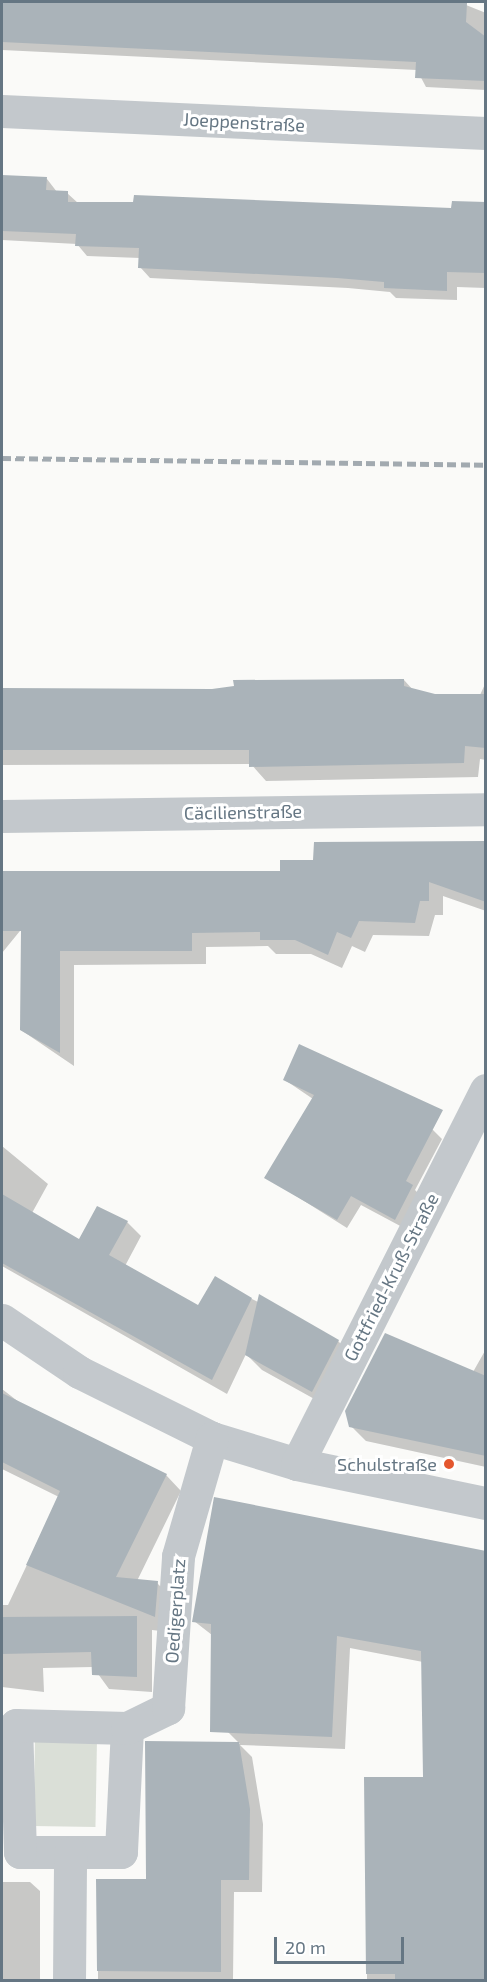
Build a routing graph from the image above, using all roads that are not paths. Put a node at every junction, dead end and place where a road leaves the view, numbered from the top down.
1 (2, 111) edge
2 (486, 133) edge
3 (486, 809) edge
4 (2, 816) edge
5 (486, 1090) edge
6 (2, 1320) edge
7 (212, 1438) junction
8 (297, 1464) junction
9 (486, 1503) edge
10 (9, 1725) edge
11 (127, 1728) junction
12 (70, 1853) junction
13 (69, 1980) edge

1 - 2 street, Joeppenstraße
3 - 4 street, Cäcilienstraße
5 - 8 street, Gottfried-Kruß-Straße
6 - 7 street
7 - 8 street
7 - 11 street, Oedigerplatz
8 - 9 street
10 - 11 street, Oedigerplatz
10 - 12 street, Oedigerplatz
11 - 12 street, Oedigerplatz
12 - 13 street

